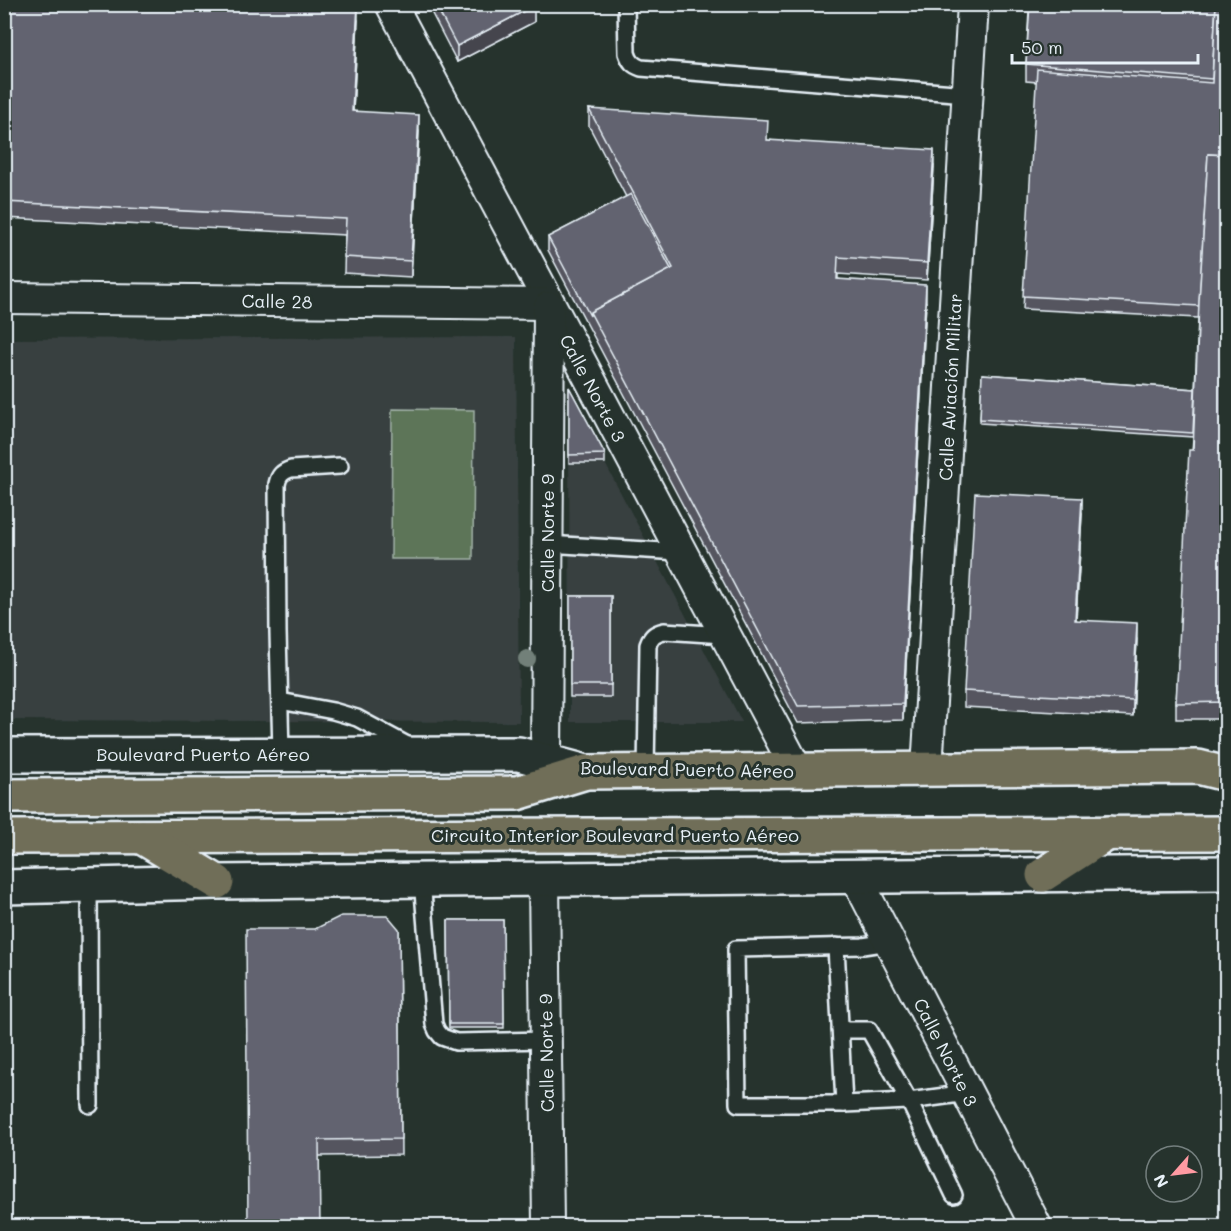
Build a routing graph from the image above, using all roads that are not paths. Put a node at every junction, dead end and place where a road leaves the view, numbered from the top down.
1 (390, 4) edge
2 (626, 4) edge
3 (973, 4) edge
4 (967, 94) junction
5 (4, 298) edge
6 (549, 304) junction
7 (340, 466) dead end
8 (547, 543) junction
9 (680, 552) junction
10 (724, 635) junction
11 (280, 701) junction
12 (281, 754) junction
13 (425, 754) junction
14 (4, 755) edge
15 (546, 761) junction
16 (1217, 767) edge
17 (927, 769) junction
18 (796, 770) junction
19 (646, 771) junction
20 (586, 772) junction
21 (4, 796) edge
22 (1108, 833) junction
23 (1227, 833) edge
24 (4, 837) edge
25 (142, 837) junction
26 (1227, 873) edge
27 (1043, 875) junction
28 (856, 877) junction
29 (544, 879) junction
30 (422, 880) junction
31 (217, 882) junction
32 (89, 885) junction
33 (4, 887) edge
34 (889, 942) junction
35 (836, 946) junction
36 (840, 1030) junction
37 (545, 1040) junction
38 (967, 1093) junction
39 (909, 1101) junction
40 (844, 1104) junction
41 (90, 1105) dead end
42 (954, 1195) dead end
43 (548, 1227) edge
44 (1036, 1227) edge

1 - 6 street, Calle Norte 3
2 - 4 lane
3 - 4 street, Calle Aviación Militar
4 - 17 street, Calle Aviación Militar
5 - 6 street, Calle 28
6 - 8 street, Calle Norte 9
6 - 9 street, Calle Norte 3
7 - 11 lane
8 - 9 lane
8 - 15 street, Calle Norte 9
9 - 10 street, Calle Norte 3
10 - 18 street, Calle Norte 3
10 - 19 lane
11 - 12 lane
11 - 13 lane
12 - 13 main road, Boulevard Puerto Aéreo
12 - 14 main road, Boulevard Puerto Aéreo
13 - 15 main road, Boulevard Puerto Aéreo
15 - 20 main road, Boulevard Puerto Aéreo
16 - 17 highway, Boulevard Puerto Aéreo
17 - 18 highway, Boulevard Puerto Aéreo
18 - 19 highway, Boulevard Puerto Aéreo
19 - 20 highway, Boulevard Puerto Aéreo
20 - 21 highway
22 - 23 highway, Circuito Interior Boulevard Puerto Aéreo
22 - 25 highway, Circuito Interior Boulevard Puerto Aéreo
22 - 27 highway
24 - 25 highway, Circuito Interior Boulevard Puerto Aéreo
25 - 31 highway
26 - 27 main road
27 - 28 main road
28 - 29 main road
28 - 34 street, Calle Norte 3
29 - 30 main road
29 - 37 street, Calle Norte 9
30 - 31 main road
30 - 37 lane
31 - 32 main road
32 - 33 main road
32 - 41 lane
34 - 35 lane
34 - 38 street, Calle Norte 3
35 - 36 lane
35 - 40 lane
36 - 39 lane
36 - 40 lane
37 - 43 street, Calle Norte 9
38 - 39 lane
38 - 44 street, Calle Norte 3
39 - 40 lane
39 - 42 lane

